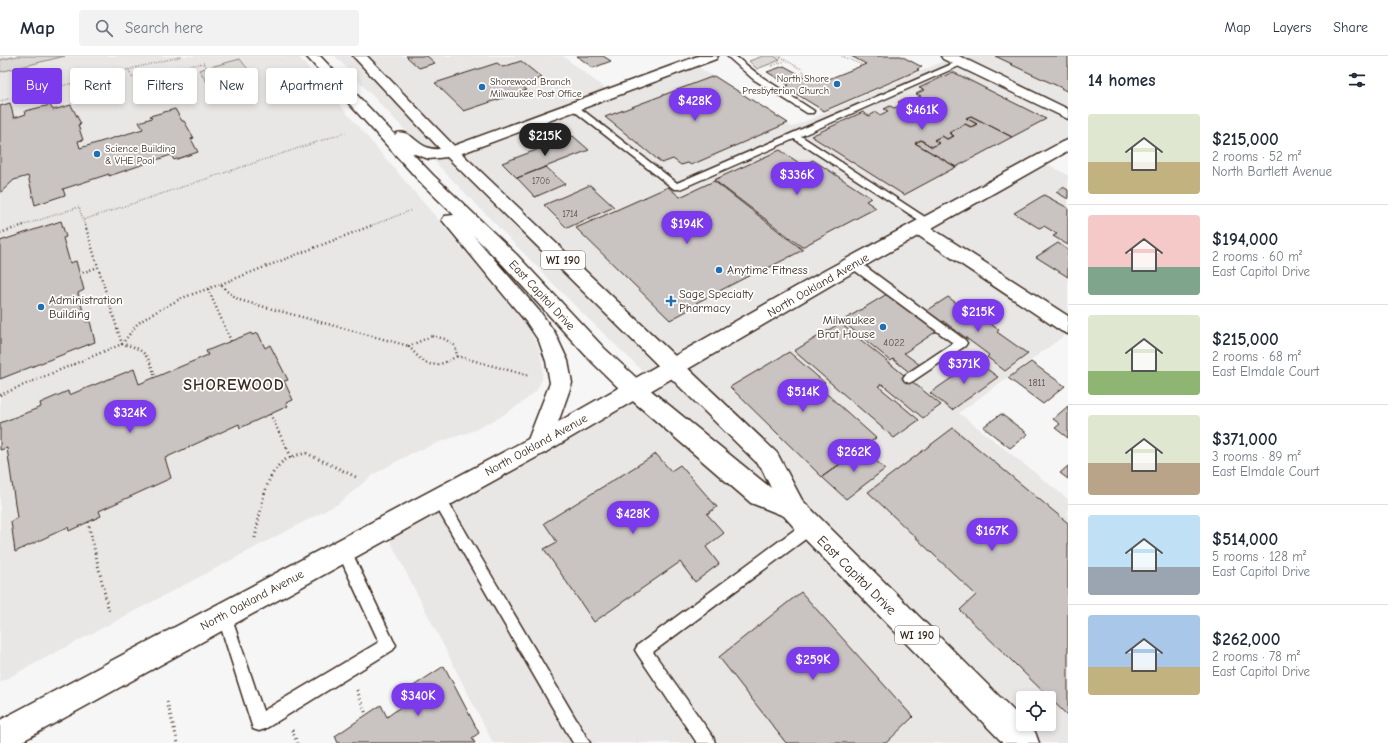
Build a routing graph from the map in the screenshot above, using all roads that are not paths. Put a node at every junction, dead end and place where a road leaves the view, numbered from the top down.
1 (312, 56) edge
2 (360, 56) edge
3 (711, 56) edge
4 (731, 56) edge
5 (948, 56) edge
6 (962, 62) junction
7 (323, 68) edge
8 (357, 91) edge
9 (357, 104) edge
10 (573, 107) junction
11 (810, 111) dead end
12 (1068, 115) edge
13 (794, 135) junction
14 (1068, 145) edge
15 (451, 152) junction
16 (437, 189) junction
17 (923, 226) junction
18 (854, 264) junction
19 (1068, 326) edge
20 (674, 368) junction
21 (909, 378) dead end
22 (635, 390) junction
23 (538, 445) junction
24 (439, 499) junction
25 (801, 517) junction
26 (344, 551) junction
27 (224, 615) junction
28 (0, 737) edge
29 (582, 743) edge
30 (708, 743) edge
31 (1024, 743) edge

1 - 7 main road, East Capitol Drive / WI 190
2 - 15 main road, East Capitol Drive / WI 190
3 - 10 main road
4 - 11 lane
5 - 6 main road
6 - 12 main road
6 - 13 lane
8 - 15 main road
9 - 16 main road, East Capitol Drive / WI 190
10 - 13 lane
10 - 15 main road
13 - 17 lane
14 - 17 main road, North Oakland Avenue
15 - 20 main road, East Capitol Drive / WI 190
16 - 22 main road, East Capitol Drive / WI 190
16 - 23 main road
17 - 18 main road, North Oakland Avenue
17 - 19 main road
18 - 20 main road, North Oakland Avenue
18 - 21 lane
20 - 22 main road, North Oakland Avenue
20 - 25 main road, East Capitol Drive / WI 190
22 - 23 main road, North Oakland Avenue
22 - 25 main road, East Capitol Drive / WI 190
23 - 24 main road, North Oakland Avenue
24 - 26 main road, North Oakland Avenue
24 - 29 lane
25 - 30 lane
25 - 31 main road, East Capitol Drive / WI 190
26 - 27 main road, North Oakland Avenue
26 - 27 lane
27 - 28 main road, North Oakland Avenue

